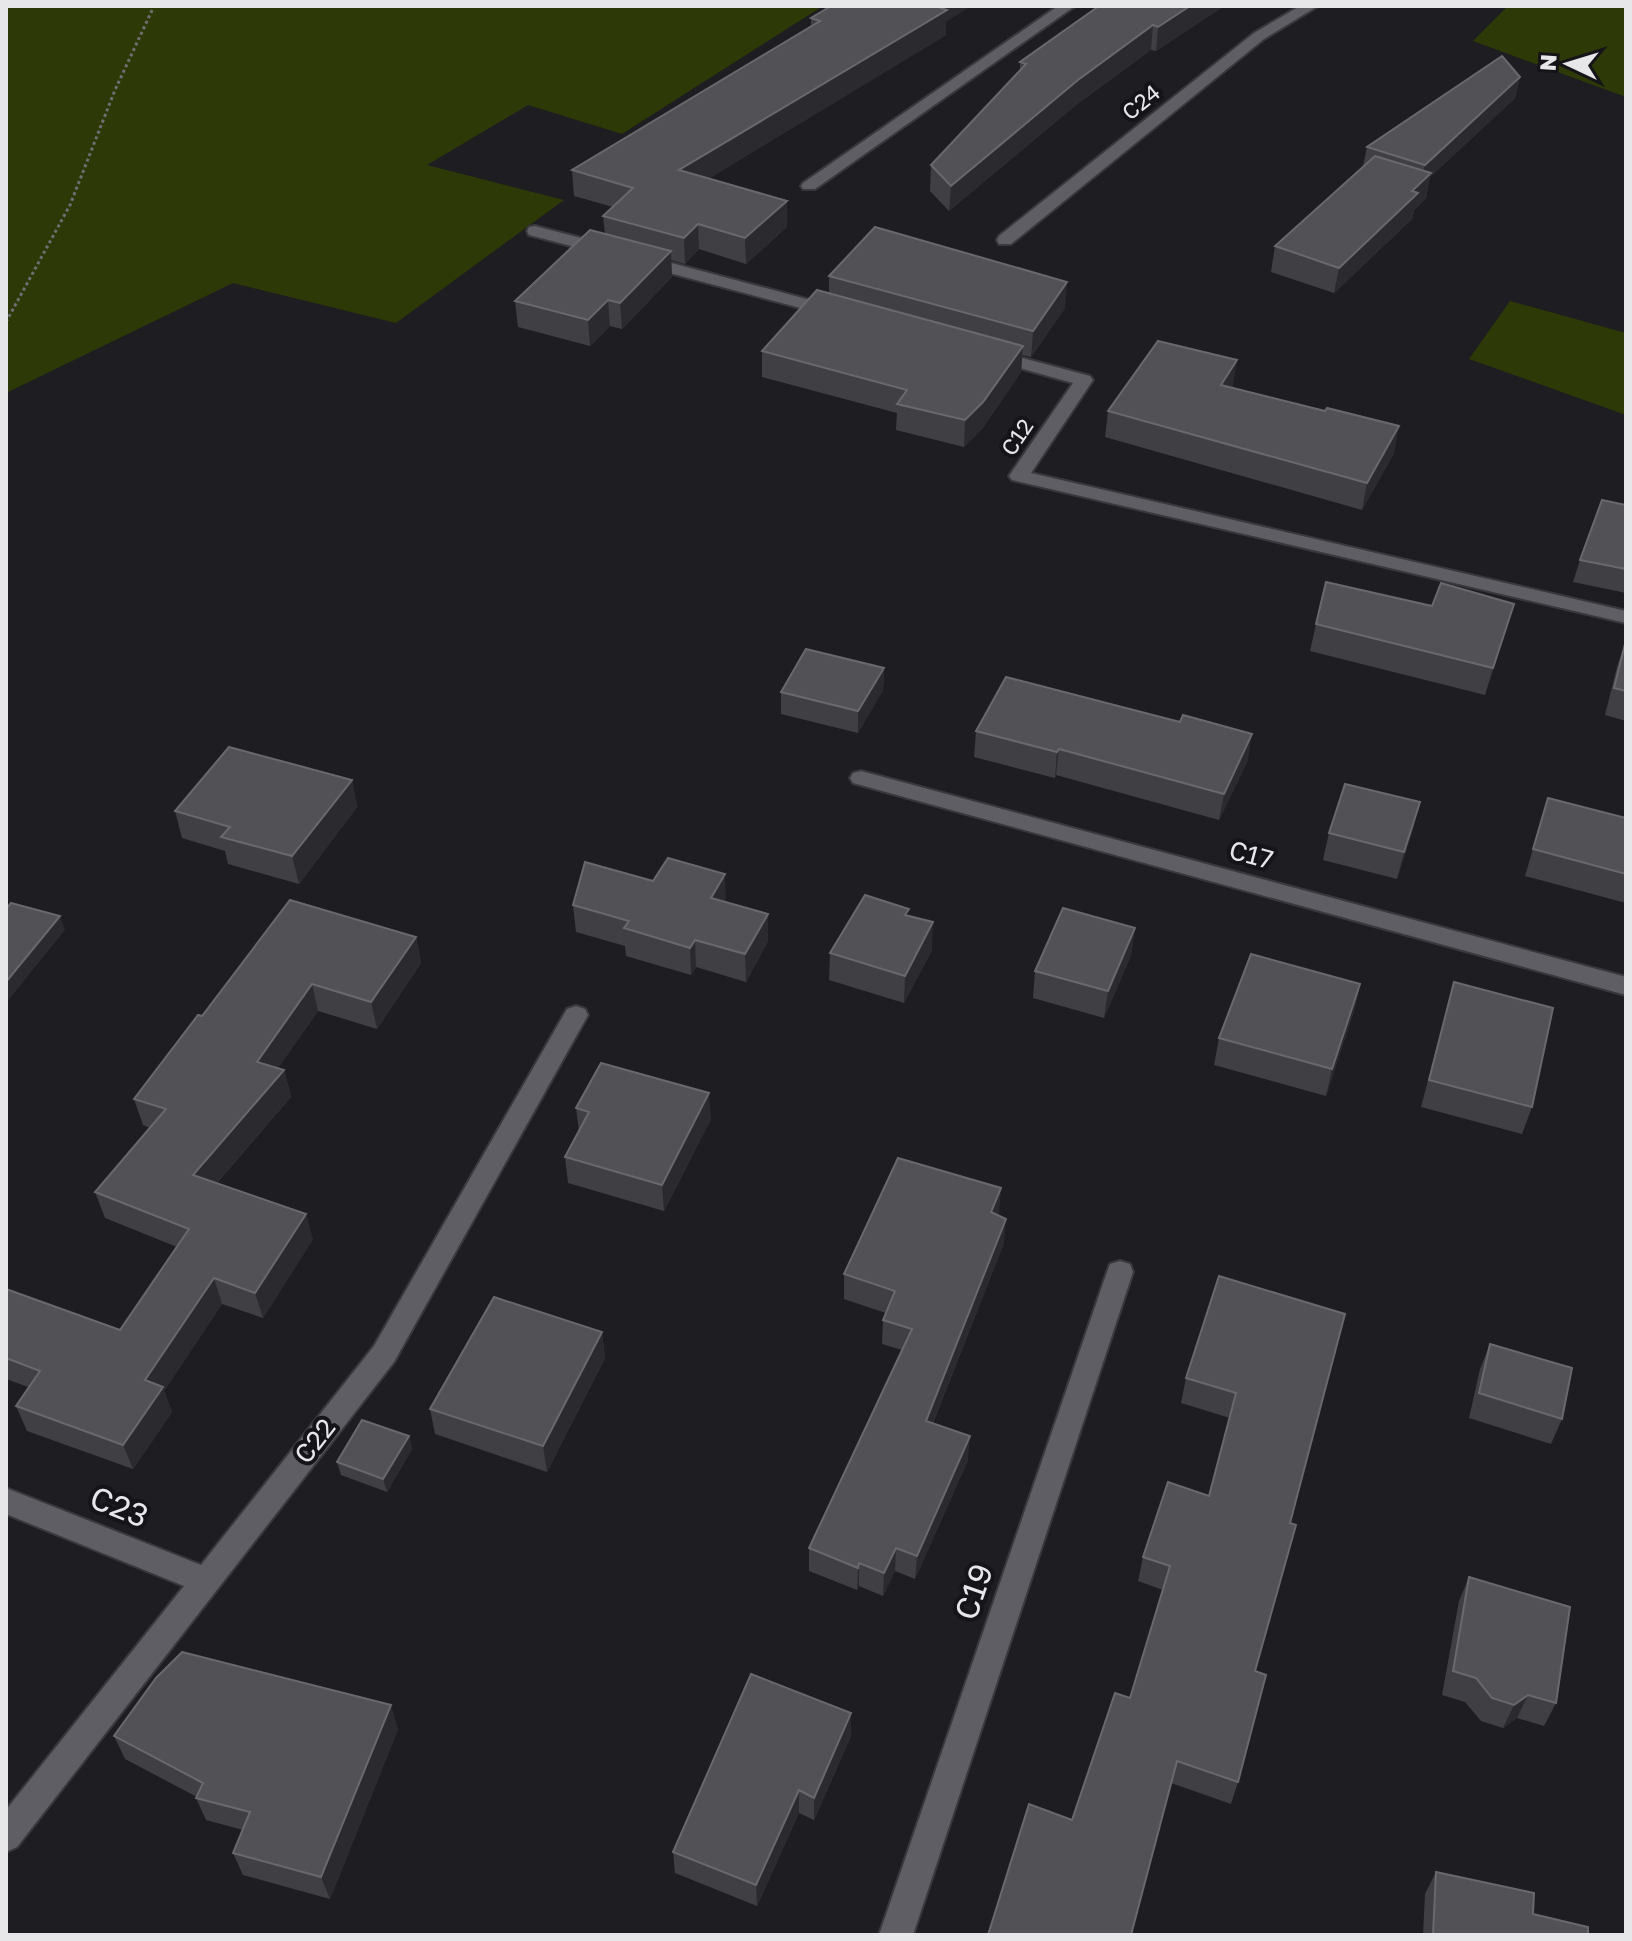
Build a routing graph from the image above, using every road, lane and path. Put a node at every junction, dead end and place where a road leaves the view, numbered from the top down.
1 (154, 6) edge
2 (1068, 6) edge
3 (1311, 6) edge
4 (809, 186) dead end
5 (535, 231) dead end
6 (1005, 240) dead end
7 (854, 317) edge
8 (6, 322) edge
9 (977, 351) edge
10 (1626, 617) edge
11 (861, 778) dead end
12 (1626, 986) edge
13 (576, 1015) dead end
14 (1120, 1272) dead end
15 (6, 1501) edge
16 (205, 1580) junction
17 (6, 1836) edge
18 (896, 1935) edge

1 - 8 path
2 - 4 street
3 - 6 street, C24
5 - 7 street
9 - 10 street, C12
11 - 12 street, C17
13 - 16 street, C22
14 - 18 street, C19
15 - 16 street, C23
16 - 17 street, C22

